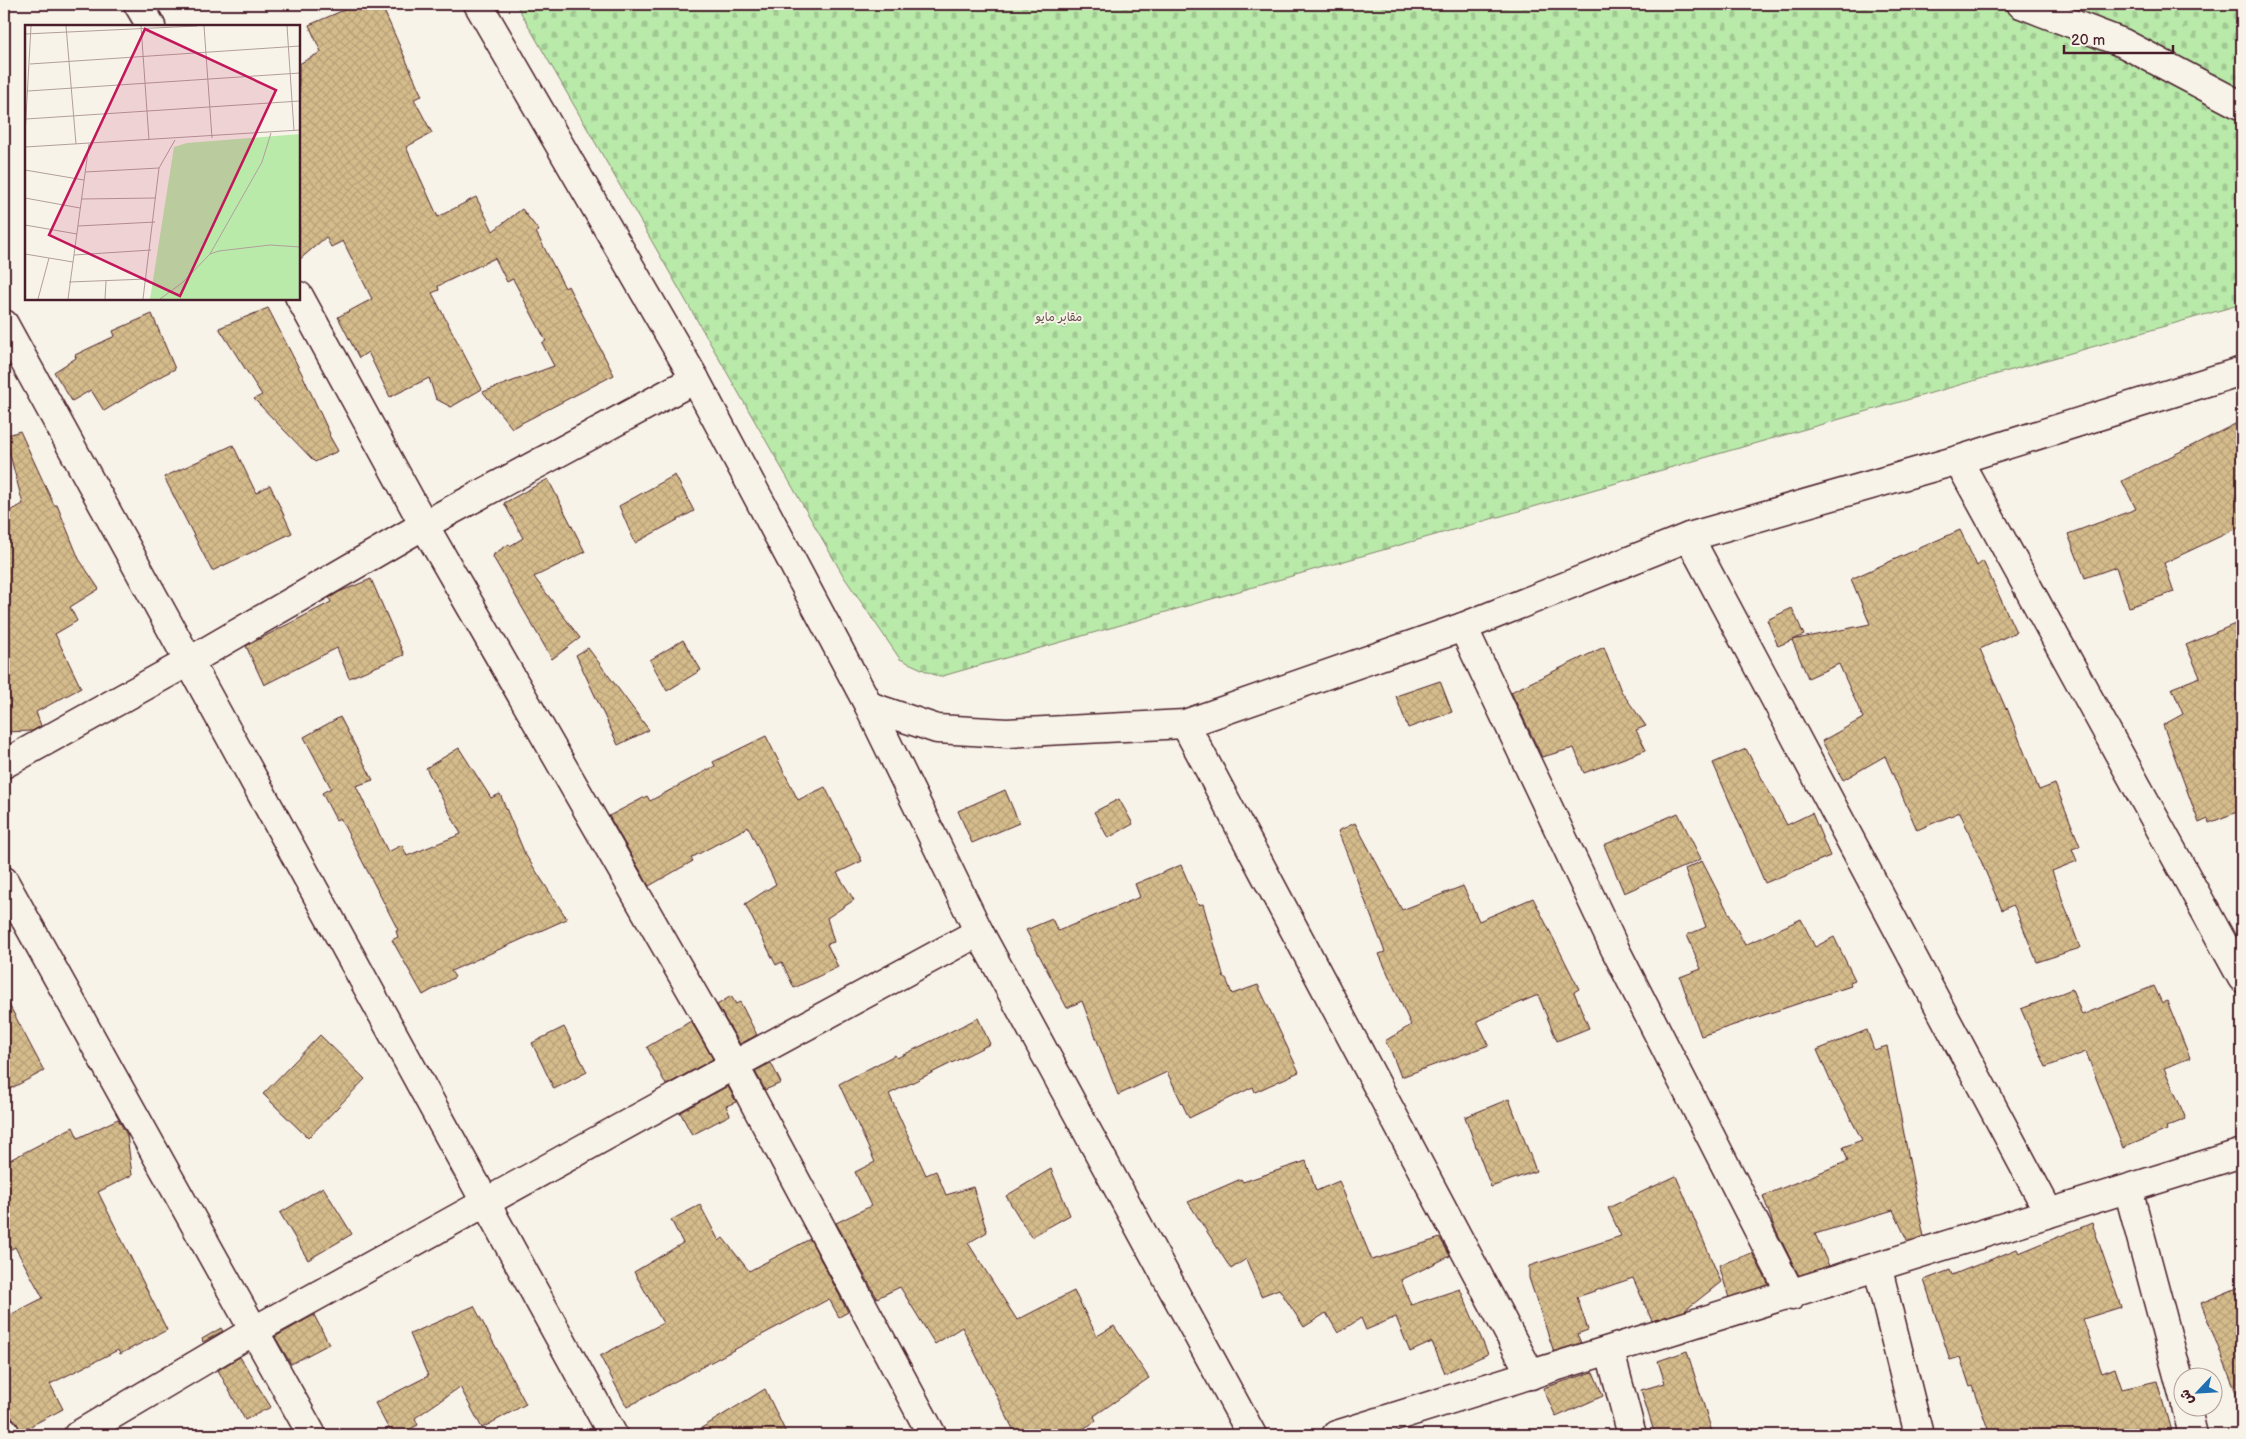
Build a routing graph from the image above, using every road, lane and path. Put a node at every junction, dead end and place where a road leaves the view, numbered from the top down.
1 (138, 4) edge
2 (478, 4) edge
3 (2021, 4) edge
4 (150, 25) edge
5 (2242, 106) edge
6 (300, 298) edge
7 (4, 324) edge
8 (2240, 376) edge
9 (695, 379) junction
10 (1958, 460) junction
11 (424, 525) junction
12 (1689, 537) junction
13 (1463, 627) junction
14 (188, 662) junction
15 (869, 706) junction
16 (1185, 724) junction
17 (4, 764) edge
18 (4, 882) edge
19 (979, 932) junction
20 (2242, 978) edge
21 (734, 1065) junction
22 (2242, 1153) edge
23 (2128, 1189) junction
24 (486, 1203) junction
25 (2049, 1213) junction
26 (1878, 1269) junction
27 (1792, 1296) junction
28 (255, 1330) junction
29 (1610, 1352) junction
30 (2175, 1366) edge
31 (1531, 1375) junction
32 (2188, 1416) edge
33 (4, 1431) edge
34 (6, 1435) edge
35 (78, 1435) edge
36 (312, 1435) edge
37 (613, 1435) edge
38 (932, 1435) edge
39 (1252, 1435) edge
40 (1336, 1435) edge
41 (1632, 1435) edge
42 (1919, 1435) edge
43 (2193, 1435) edge

1 - 4 street
2 - 9 street
3 - 5 street
6 - 11 street
7 - 14 street
8 - 10 street
9 - 11 street
9 - 15 street
10 - 12 street
10 - 20 street
11 - 14 street
11 - 21 street
12 - 13 street
12 - 25 street
13 - 16 street
13 - 27 street
14 - 17 street
14 - 24 street
15 - 16 street
15 - 19 street
16 - 31 street
18 - 28 street
19 - 21 street
19 - 39 street
21 - 24 street
21 - 38 street
22 - 23 street
23 - 25 street
23 - 30 street
24 - 28 street
24 - 37 street
25 - 26 street
26 - 27 street
26 - 42 street
27 - 29 street
28 - 35 street
28 - 36 street
29 - 31 street
29 - 41 street
31 - 40 street
32 - 43 street
33 - 34 street

